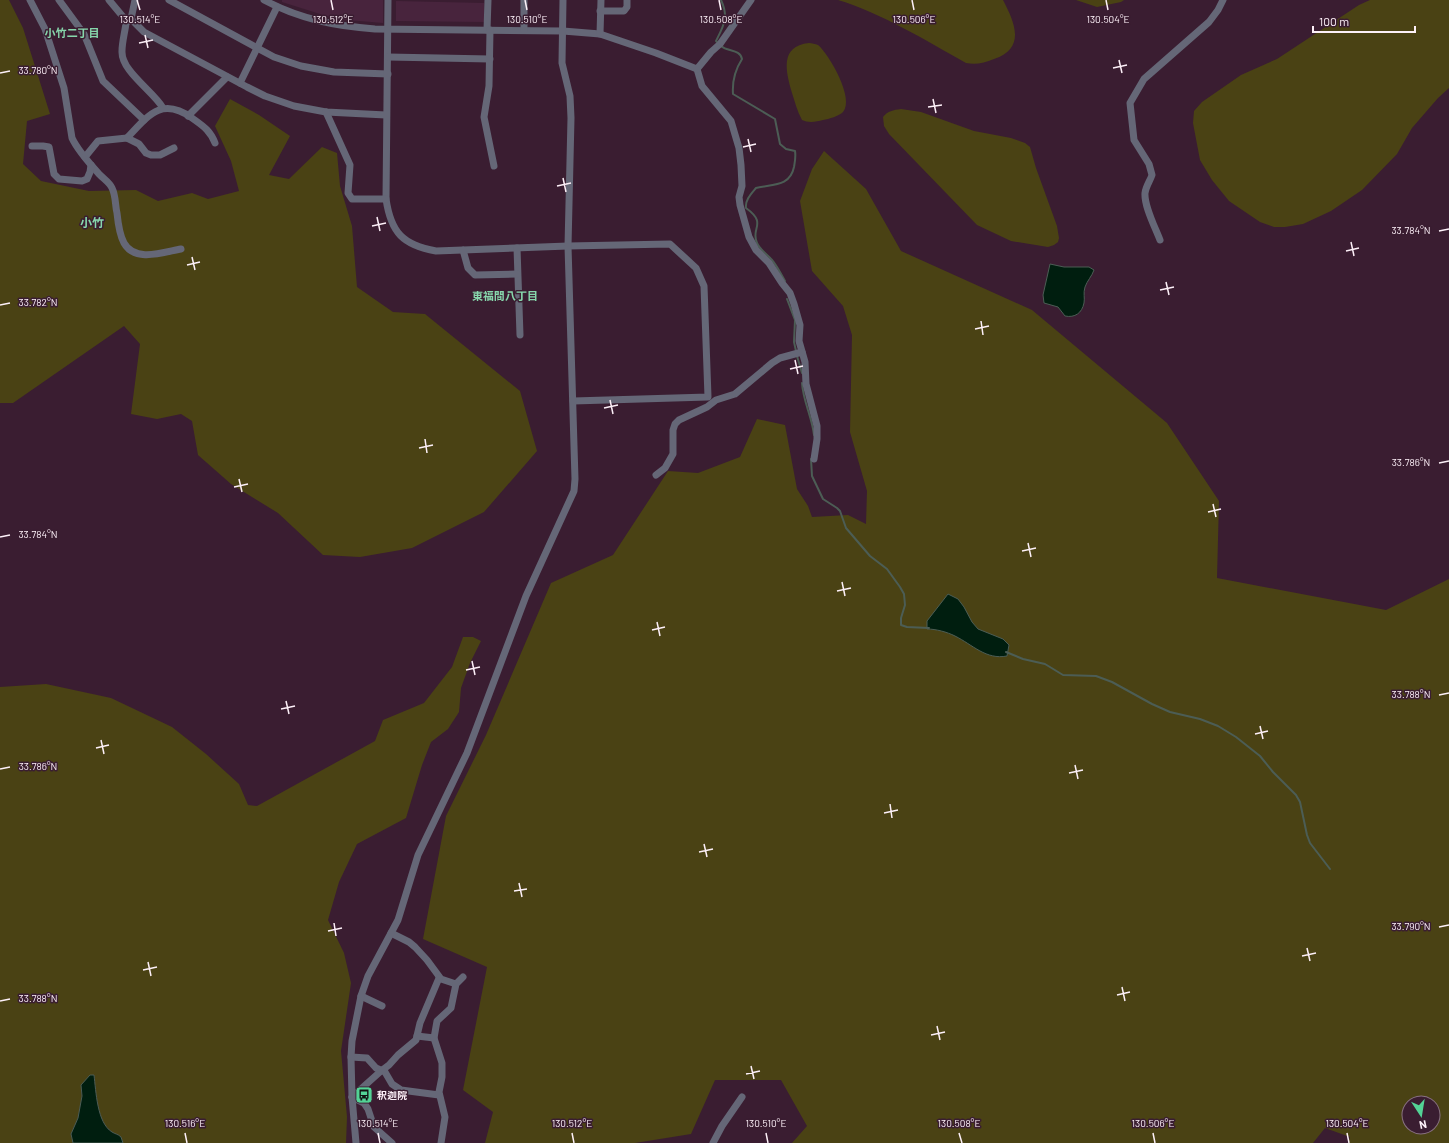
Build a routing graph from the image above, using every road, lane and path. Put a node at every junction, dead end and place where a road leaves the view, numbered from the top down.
1 (30, 0) edge
2 (59, 0) edge
3 (109, 0) edge
4 (135, 0) edge
5 (169, 0) edge
6 (264, 0) edge
7 (388, 0) edge
8 (488, 0) edge
9 (524, 0) edge
10 (563, 0) edge
11 (600, 0) edge
12 (627, 0) edge
13 (751, 0) edge
14 (1223, 0) edge
15 (277, 7) junction
16 (600, 11) junction
17 (131, 19) junction
18 (388, 29) junction
19 (489, 30) junction
20 (524, 30) junction
21 (562, 31) junction
22 (600, 34) junction
23 (256, 47) junction
24 (388, 57) junction
25 (490, 59) junction
26 (697, 69) junction
27 (388, 74) junction
28 (227, 77) junction
29 (240, 83) junction
30 (163, 108) junction
31 (326, 112) junction
32 (386, 115) junction
33 (188, 116) junction
34 (144, 120) junction
35 (127, 138) junction
36 (215, 143) dead end
37 (32, 146) dead end
38 (174, 148) dead end
39 (86, 157) junction
40 (91, 165) junction
41 (494, 166) dead end
42 (386, 200) junction
43 (1160, 240) dead end
44 (568, 246) junction
45 (517, 248) junction
46 (181, 249) dead end
47 (463, 250) junction
48 (518, 274) junction
49 (520, 335) dead end
50 (802, 352) junction
51 (708, 397) junction
52 (573, 400) junction
53 (716, 400) junction
54 (814, 459) dead end
55 (656, 475) dead end
56 (391, 933) junction
57 (463, 977) dead end
58 (439, 978) junction
59 (456, 984) junction
60 (361, 996) junction
61 (382, 1006) dead end
62 (417, 1036) junction
63 (434, 1038) junction
64 (351, 1057) junction
65 (381, 1071) junction
66 (439, 1095) junction
67 (352, 1097) junction
68 (742, 1097) dead end
69 (356, 1143) edge
70 (392, 1143) edge
71 (441, 1143) edge
72 (713, 1143) edge

1 - 39 street
2 - 34 street
3 - 17 street
4 - 17 street
5 - 23 street
6 - 15 street
7 - 18 street
8 - 19 street
9 - 20 street
10 - 21 street
11 - 16 street
12 - 16 street
13 - 26 street
14 - 43 street
15 - 18 street
15 - 23 street
16 - 22 street
17 - 28 street
17 - 30 street
18 - 19 street
18 - 24 street
19 - 20 street
19 - 25 street
20 - 21 street
21 - 22 street
21 - 44 street
22 - 26 street
23 - 27 street
23 - 29 street
24 - 25 street
24 - 27 street
25 - 41 street
26 - 50 street
27 - 32 street
28 - 29 street
28 - 33 street
29 - 31 street
30 - 33 street
30 - 34 street
31 - 32 street
31 - 42 street
32 - 42 street
33 - 36 street
34 - 35 street
35 - 38 street
35 - 39 street
37 - 40 street
39 - 40 street
40 - 46 street
42 - 47 street
44 - 45 street
44 - 51 street
44 - 52 street
45 - 47 street
45 - 48 street
47 - 48 street
48 - 49 street
50 - 53 street
50 - 54 street
51 - 52 street
51 - 53 street
52 - 56 street
53 - 55 street
56 - 58 street
56 - 60 street
57 - 59 street
58 - 59 street
58 - 62 street
59 - 63 street
60 - 61 street
60 - 64 street
62 - 63 street
62 - 65 street
63 - 66 street
64 - 65 street
64 - 67 street
65 - 66 street
65 - 67 street
66 - 71 street
67 - 69 street
67 - 70 street
68 - 72 street

